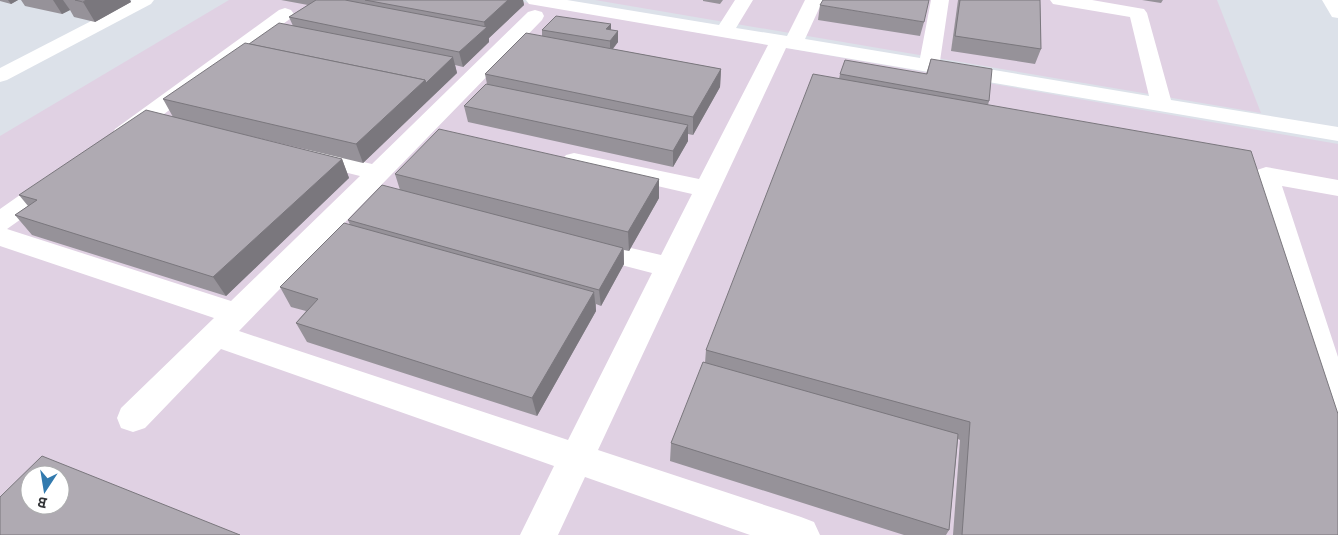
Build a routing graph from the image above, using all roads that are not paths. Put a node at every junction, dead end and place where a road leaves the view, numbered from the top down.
1 (145, 0) edge
2 (744, 0) edge
3 (814, 0) edge
4 (940, 0) edge
5 (1059, 0) edge
6 (1331, 0) edge
7 (535, 8) edge
8 (1338, 13) edge
9 (285, 14) dead end
10 (262, 30) junction
11 (724, 32) junction
12 (291, 36) edge
13 (786, 42) junction
14 (929, 66) junction
15 (0, 76) edge
16 (1162, 105) junction
17 (147, 117) junction
18 (176, 124) edge
19 (422, 128) junction
20 (451, 134) edge
21 (1338, 134) edge
22 (108, 144) edge
23 (291, 152) edge
24 (555, 156) edge
25 (70, 172) edge
26 (378, 173) junction
27 (1338, 188) edge
28 (707, 189) junction
29 (360, 191) junction
30 (388, 198) edge
31 (0, 222) edge
32 (0, 236) edge
33 (562, 241) edge
34 (669, 267) junction
35 (226, 325) junction
36 (1338, 406) edge
37 (133, 418) dead end
38 (576, 458) junction
39 (539, 535) edge
40 (801, 535) edge

1 - 15 street
2 - 11 street
3 - 13 street
4 - 14 street
5 - 16 street
6 - 8 street
7 - 11 street
7 - 19 street
9 - 10 street
10 - 12 street
10 - 17 street
11 - 13 street
13 - 14 street
13 - 28 street
14 - 16 street
16 - 21 street
17 - 18 street
17 - 22 street
19 - 20 street
19 - 26 street
23 - 26 street
24 - 28 street
25 - 31 street
26 - 29 street
27 - 36 street
28 - 34 street
29 - 30 street
29 - 35 street
32 - 35 street
33 - 34 street
34 - 38 street
35 - 37 street
35 - 38 street
38 - 39 street
38 - 40 street

